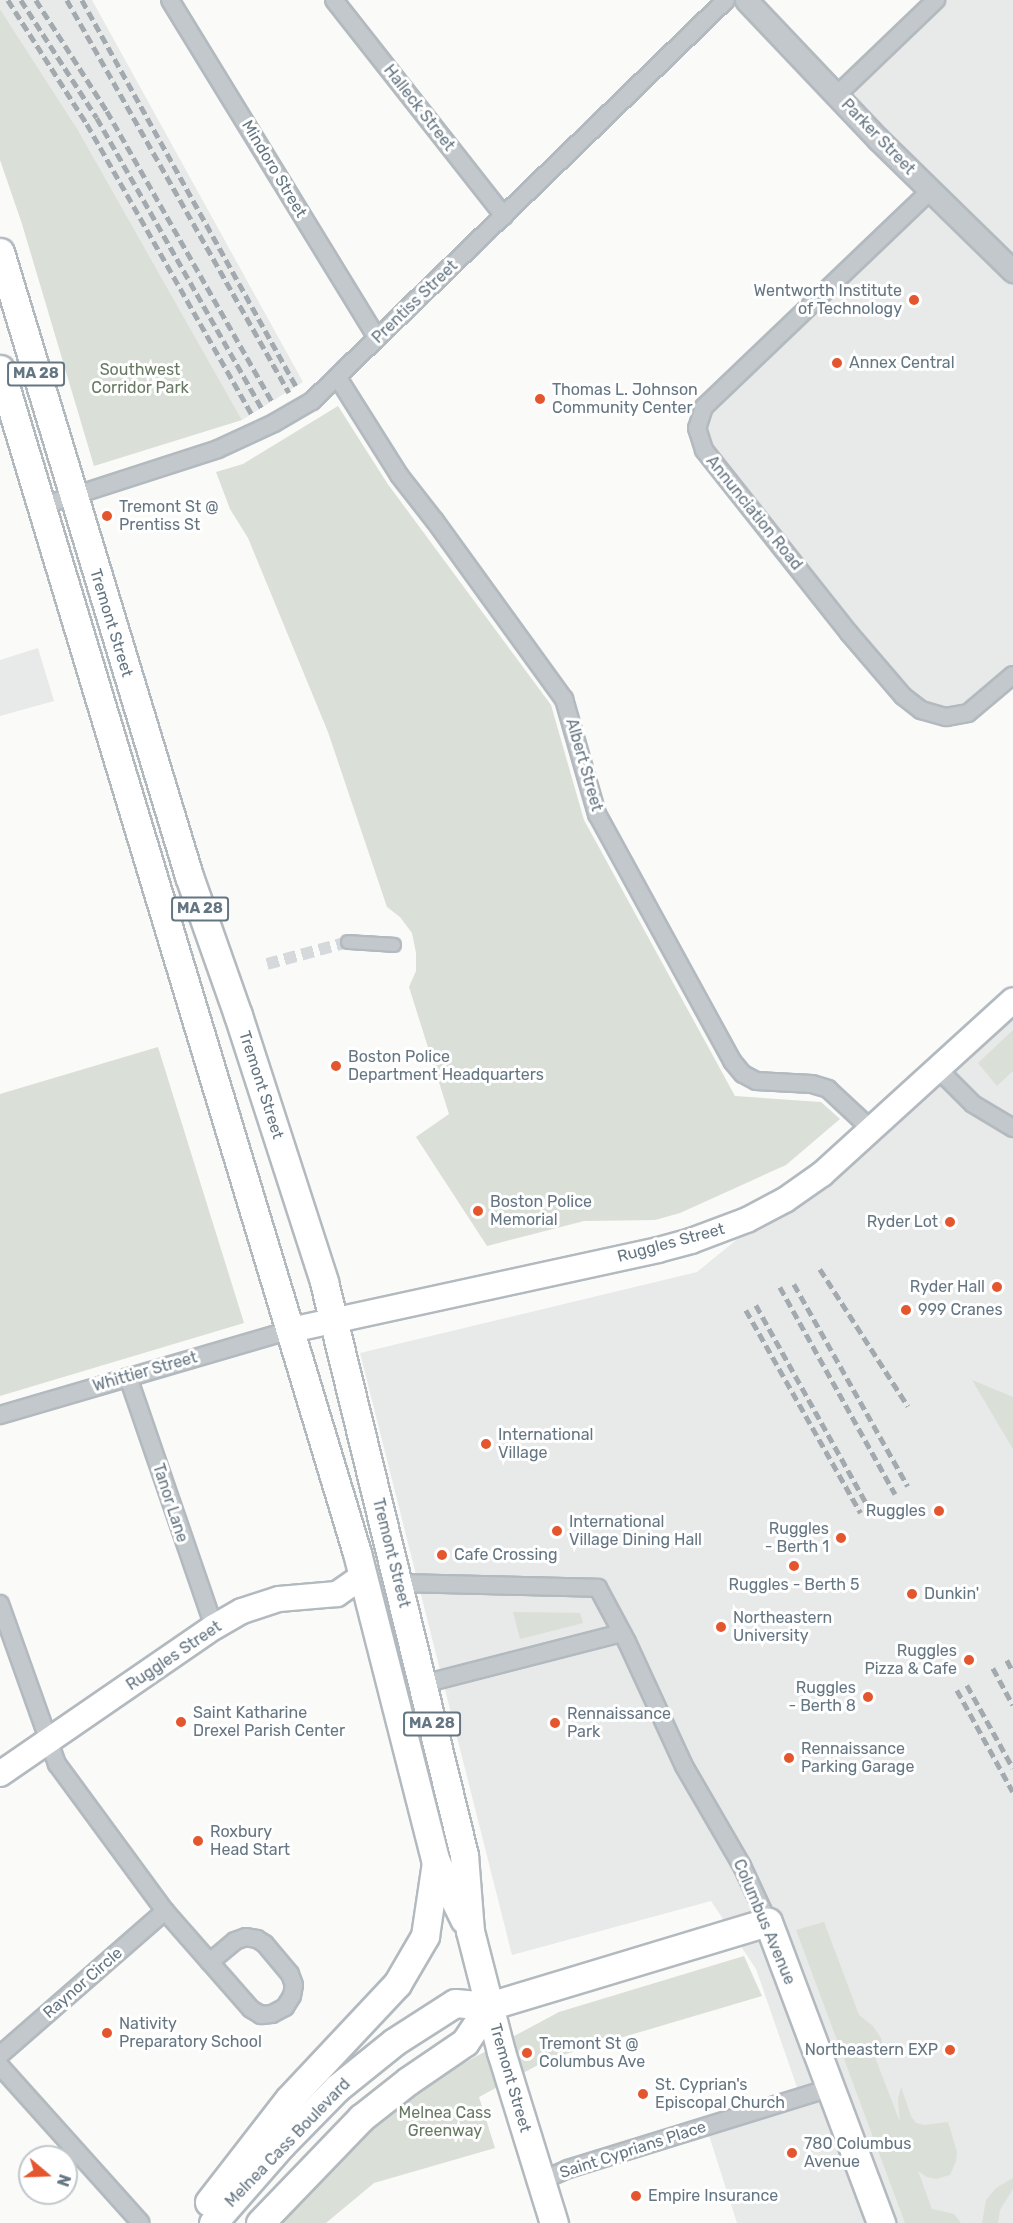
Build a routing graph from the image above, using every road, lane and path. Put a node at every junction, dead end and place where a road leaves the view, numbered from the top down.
1 (170, 0) edge
2 (334, 0) edge
3 (726, 0) edge
4 (746, 0) edge
5 (936, 0) edge
6 (838, 94) junction
7 (930, 191) junction
8 (504, 216) junction
9 (0, 252) edge
10 (1013, 271) edge
11 (377, 338) junction
12 (0, 369) edge
13 (338, 378) junction
14 (72, 495) junction
15 (42, 506) junction
16 (1013, 675) edge
17 (348, 942) tunnel mouth
18 (394, 945) dead end
19 (1013, 1000) edge
20 (938, 1069) junction
21 (1013, 1128) edge
22 (872, 1130) junction
23 (333, 1321) junction
24 (291, 1330) junction
25 (128, 1377) junction
26 (0, 1415) edge
27 (363, 1576) junction
28 (398, 1583) junction
29 (0, 1604) edge
30 (214, 1627) junction
31 (622, 1633) junction
32 (423, 1684) junction
33 (48, 1742) junction
34 (0, 1774) edge
35 (436, 1862) junction
36 (165, 1911) junction
37 (768, 1922) junction
38 (471, 1931) junction
39 (210, 1962) junction
40 (489, 2006) junction
41 (0, 2055) edge
42 (0, 2066) edge
43 (829, 2088) junction
44 (541, 2181) junction
45 (140, 2222) edge
46 (194, 2223) edge
47 (213, 2223) edge
48 (260, 2223) edge
49 (554, 2223) edge
50 (881, 2223) edge

1 - 11 street, Mindoro Street
2 - 8 street, Halleck Street
3 - 8 street, Prentiss Street
4 - 6 street, Parker Street
5 - 6 street
6 - 7 street, Parker Street
7 - 10 street, Parker Street
7 - 16 street, Annunciation Road
8 - 11 street, Prentiss Street
9 - 14 main road, Tremont Street / MA 28
11 - 13 street, Prentiss Street
12 - 15 main road, Tremont Street / MA 28
13 - 14 street, Prentiss Street
13 - 22 street, Albert Street
14 - 15 street, Prentiss Street
14 - 23 main road, Tremont Street / MA 28
15 - 24 main road, Tremont Street / MA 28
17 - 18 street
19 - 20 main road, Ruggles Street
20 - 21 street
20 - 22 main road, Ruggles Street
22 - 23 main road, Ruggles Street
23 - 24 main road, Ruggles Street
23 - 28 main road, Tremont Street / MA 28
24 - 25 street, Whittier Street
24 - 27 main road, Tremont Street / MA 28
25 - 26 street, Whittier Street
25 - 30 street, Tanor Lane
27 - 30 main road, Ruggles Street
27 - 35 main road, Tremont Street / MA 28
28 - 31 street, Columbus Avenue
28 - 32 main road, Tremont Street / MA 28
29 - 33 street
30 - 33 main road, Ruggles Street
31 - 32 street
31 - 37 street, Columbus Avenue
32 - 38 main road, Tremont Street / MA 28
33 - 34 main road, Ruggles Street
33 - 36 street
35 - 38 main road, Tremont Street / MA 28
35 - 46 main road
36 - 39 street
36 - 41 street, Raynor Circle
37 - 40 main road, Melnea Cass Boulevard
37 - 43 main road, Columbus Avenue
38 - 40 main road, Tremont Street / MA 28
39 - 39 street
40 - 44 main road, Tremont Street
40 - 47 main road, Melnea Cass Boulevard
40 - 48 main road, Melnea Cass Boulevard
42 - 45 street
43 - 44 street, Saint Cyprians Place
43 - 50 main road, Columbus Avenue
44 - 49 main road, Tremont Street

